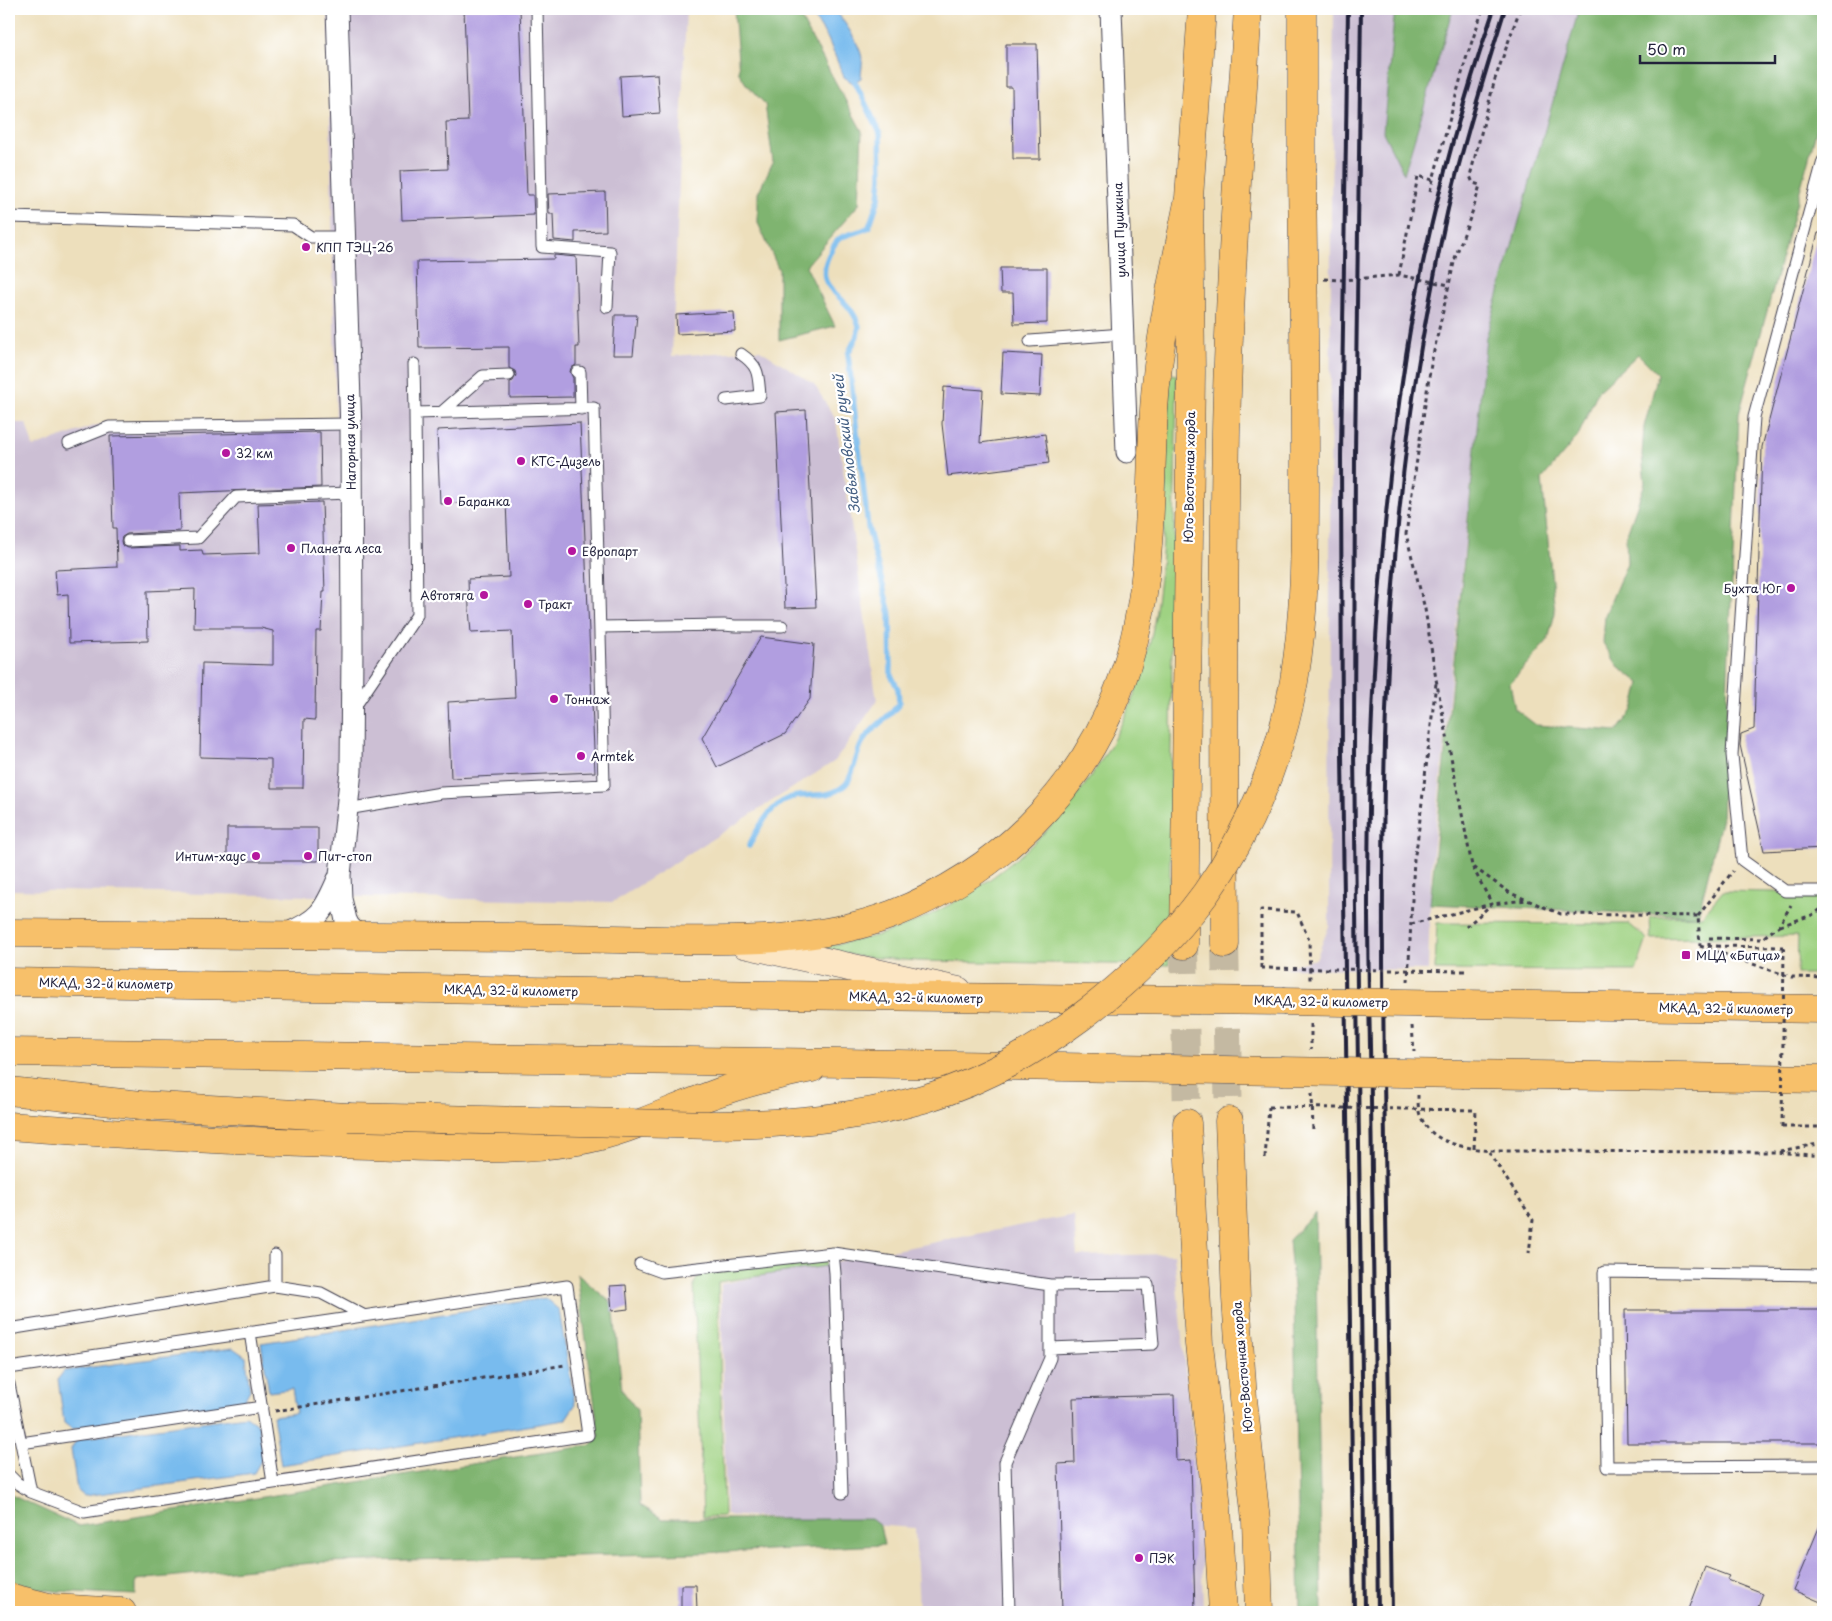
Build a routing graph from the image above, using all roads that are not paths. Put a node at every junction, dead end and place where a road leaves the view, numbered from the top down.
1 (337, 9) edge
2 (537, 9) edge
3 (1112, 9) edge
4 (1202, 9) edge
5 (1248, 9) edge
6 (1302, 9) edge
7 (1823, 160) edge
8 (1189, 198) junction
9 (9, 217) edge
10 (344, 237) junction
11 (607, 307) dead end
12 (1123, 334) junction
13 (1030, 341) dead end
14 (741, 354) dead end
15 (414, 364) dead end
16 (577, 372) dead end
17 (509, 375) dead end
18 (554, 397) dead end
19 (726, 400) dead end
20 (555, 409) junction
21 (581, 409) junction
22 (442, 412) junction
23 (415, 413) junction
24 (350, 424) junction
25 (69, 443) dead end
26 (1127, 452) dead end
27 (351, 493) junction
28 (128, 541) dead end
29 (782, 626) dead end
30 (600, 627) junction
31 (352, 711) junction
32 (347, 809) junction
33 (340, 875) junction
34 (1823, 891) edge
35 (9, 933) edge
36 (284, 934) junction
37 (366, 935) junction
38 (731, 941) junction
39 (1225, 944) tunnel mouth
40 (1184, 945) tunnel mouth
41 (9, 982) edge
42 (989, 998) junction
43 (1823, 1009) edge
44 (9, 1052) edge
45 (844, 1063) junction
46 (1823, 1079) edge
47 (9, 1091) edge
48 (1229, 1121) tunnel mouth
49 (1187, 1123) tunnel mouth
50 (9, 1126) edge
51 (833, 1253) junction
52 (275, 1255) dead end
53 (640, 1264) dead end
54 (1823, 1275) edge
55 (275, 1286) junction
56 (1050, 1286) junction
57 (364, 1315) junction
58 (9, 1329) edge
59 (250, 1332) junction
60 (1050, 1348) junction
61 (9, 1368) edge
62 (9, 1384) edge
63 (262, 1410) junction
64 (21, 1443) junction
65 (1823, 1466) edge
66 (9, 1475) edge
67 (273, 1483) junction
68 (31, 1492) junction
69 (842, 1493) dead end
70 (9, 1598) edge
71 (122, 1612) edge
72 (1009, 1612) edge
73 (1223, 1612) edge
74 (1259, 1612) edge

1 - 10 street, Нагорная улица
2 - 11 lane
3 - 12 street, улица Пушкина
4 - 8 main road, Юго-Восточная хорда
5 - 39 main road
6 - 47 main road, bridge
7 - 34 lane
8 - 38 main road
8 - 40 main road, Юго-Восточная хорда
9 - 10 lane
10 - 24 street, Нагорная улица
12 - 13 lane
12 - 26 street, улица Пушкина
14 - 19 lane
15 - 23 lane
16 - 21 lane
17 - 22 lane
18 - 20 lane
20 - 21 lane
20 - 22 lane
21 - 30 lane
22 - 23 lane
23 - 31 lane
24 - 25 lane
24 - 27 street, Нагорная улица
27 - 28 lane
27 - 31 street, Нагорная улица
29 - 30 lane
30 - 32 lane
31 - 32 street, Нагорная улица
32 - 33 street, Нагорная улица
33 - 36 street, Нагорная улица
33 - 37 street, Нагорная улица
35 - 36 main road
36 - 37 main road
37 - 38 main road
38 - 42 street
41 - 42 main road, МКАД, 32-й километр
42 - 43 main road, МКАД, 32-й километр, bridge
44 - 45 main road
45 - 46 main road, bridge
45 - 50 main road
48 - 74 main road, Юго-Восточная хорда
49 - 73 main road
51 - 53 lane
51 - 56 lane
51 - 69 lane
52 - 55 lane
54 - 65 lane
55 - 57 lane
55 - 58 lane
56 - 60 lane
56 - 60 lane
57 - 59 lane
57 - 67 lane
59 - 61 lane
59 - 63 lane
60 - 72 lane
62 - 64 lane
63 - 64 lane
63 - 67 lane
64 - 68 lane
66 - 68 lane
67 - 68 lane
70 - 71 main road

